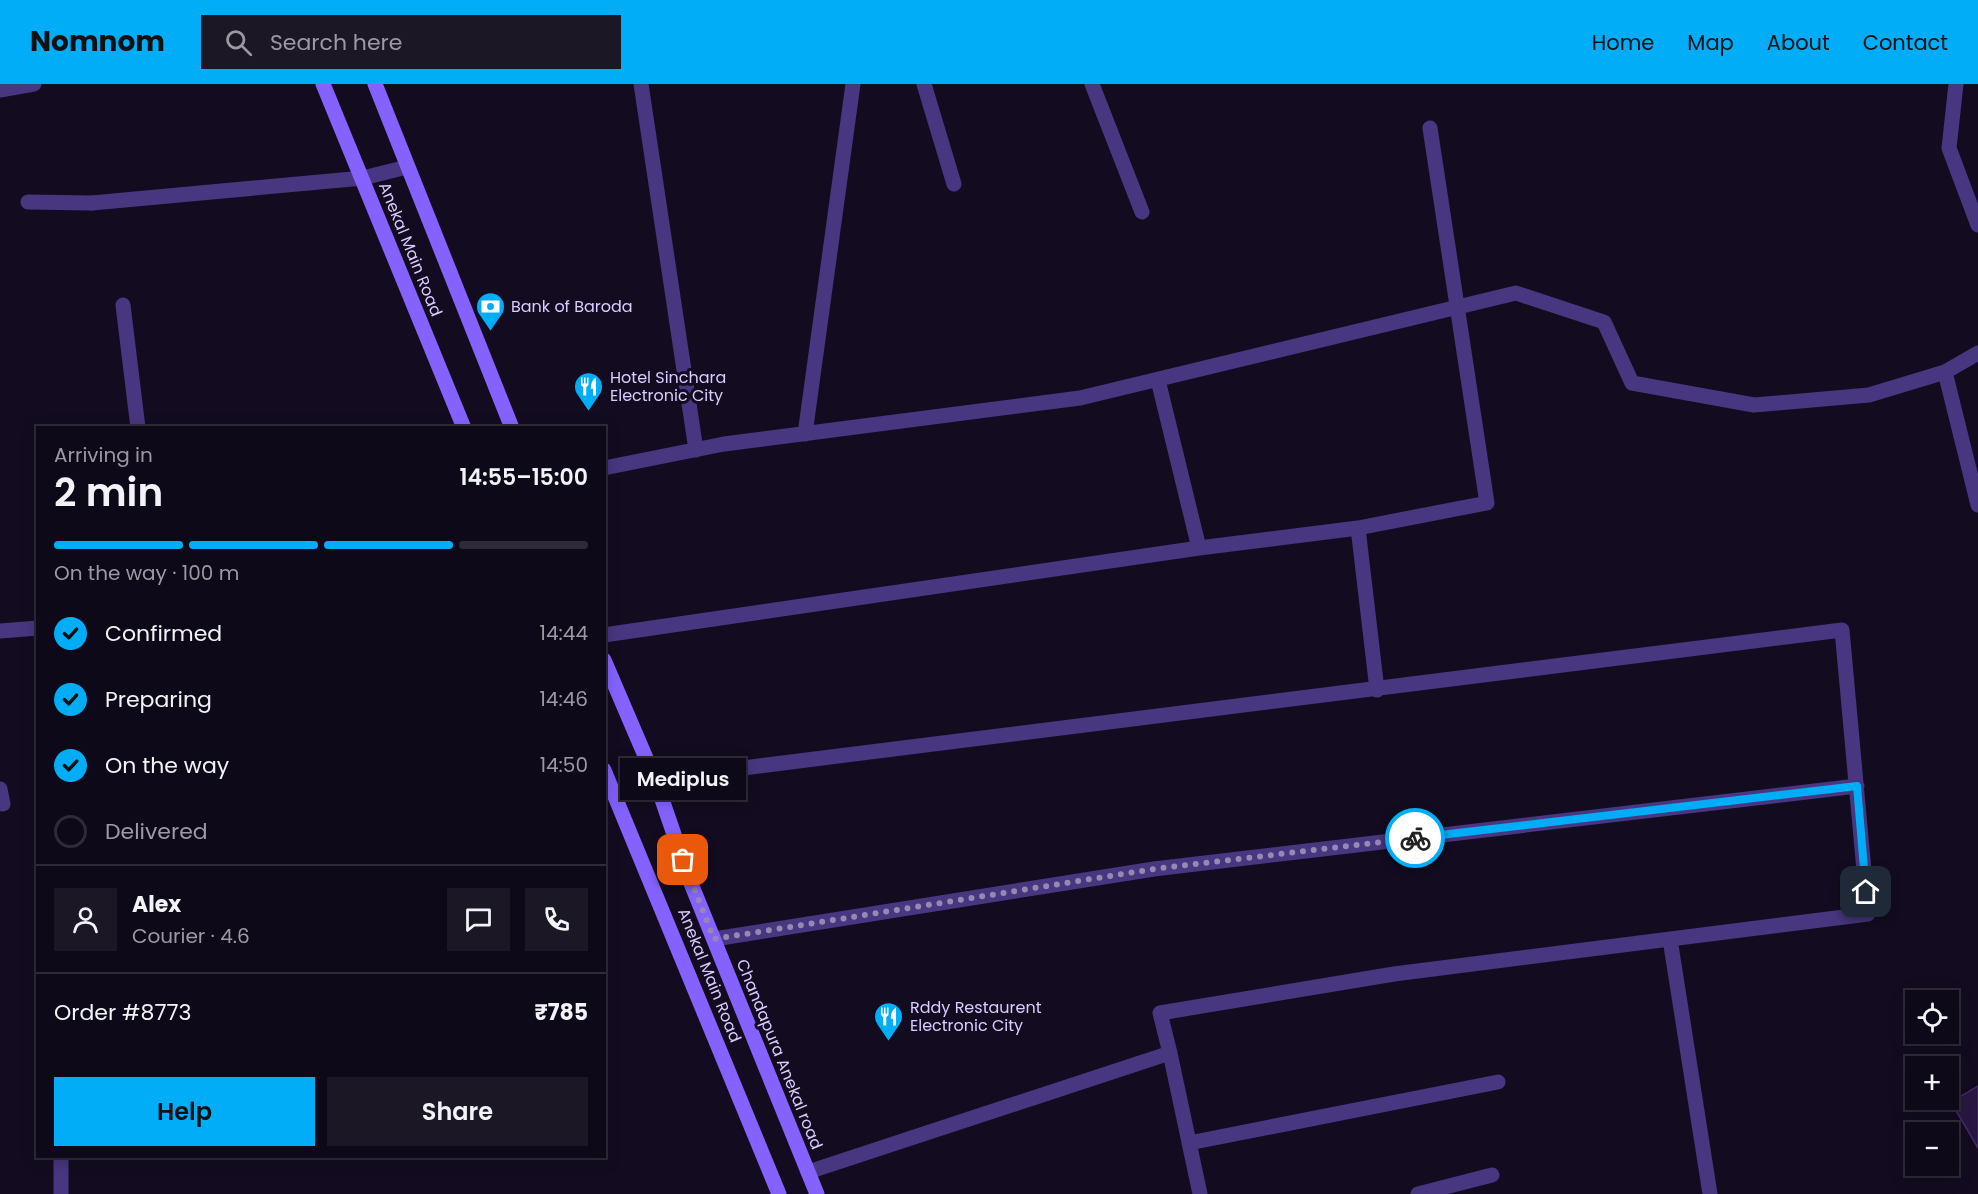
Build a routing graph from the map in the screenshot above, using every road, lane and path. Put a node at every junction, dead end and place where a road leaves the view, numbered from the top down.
1 (34, 84) edge
2 (323, 84) edge
3 (375, 84) edge
4 (640, 84) edge
5 (853, 84) edge
6 (924, 84) edge
7 (1092, 84) edge
8 (1956, 84) edge
9 (0, 90) edge
10 (1430, 128) dead end
11 (407, 167) junction
12 (363, 178) junction
13 (954, 184) dead end
14 (28, 202) dead end
15 (1142, 212) dead end
16 (1978, 225) edge
17 (123, 305) dead end
18 (1457, 307) junction
19 (1978, 353) edge
20 (1945, 372) junction
21 (1158, 380) junction
22 (138, 426) edge
23 (463, 426) edge
24 (511, 426) edge
25 (805, 434) junction
26 (696, 450) junction
27 (606, 468) edge
28 (1978, 505) edge
29 (1358, 528) junction
30 (1199, 548) junction
31 (36, 628) edge
32 (0, 631) edge
33 (606, 635) edge
34 (606, 665) edge
35 (1377, 690) junction
36 (606, 775) edge
37 (655, 779) junction
38 (1857, 786) junction
39 (714, 939) junction
40 (1670, 939) junction
41 (1170, 1053) junction
42 (1498, 1082) dead end
43 (1189, 1143) junction
44 (61, 1158) edge
45 (808, 1172) junction
46 (1492, 1175) dead end
47 (61, 1194) edge
48 (779, 1194) edge
49 (817, 1194) edge
50 (1200, 1194) edge
51 (1418, 1194) edge
52 (1710, 1194) edge

1 - 9 street
2 - 12 main road, Anekal Main Road
3 - 11 main road
4 - 26 street
5 - 25 street
6 - 13 street
7 - 15 street
8 - 16 street
10 - 18 street
11 - 12 street
11 - 24 main road
12 - 14 street
12 - 23 main road, Anekal Main Road
17 - 22 street
18 - 20 street
18 - 21 street
18 - 29 street
19 - 20 street
20 - 28 street
21 - 25 street
21 - 30 street
25 - 26 street
26 - 27 street
29 - 30 street
29 - 35 street
30 - 33 street
31 - 32 street
34 - 37 main road, Chandapura Anekal road
35 - 37 street
35 - 38 street
36 - 48 main road, Anekal Main Road
37 - 39 main road, Chandapura Anekal road
38 - 39 street
38 - 40 street
39 - 45 main road, Chandapura Anekal road
40 - 41 street
40 - 52 street
41 - 43 street
41 - 45 street
42 - 43 street
43 - 50 street
44 - 47 street
45 - 49 main road, Chandapura Anekal road
46 - 51 street

